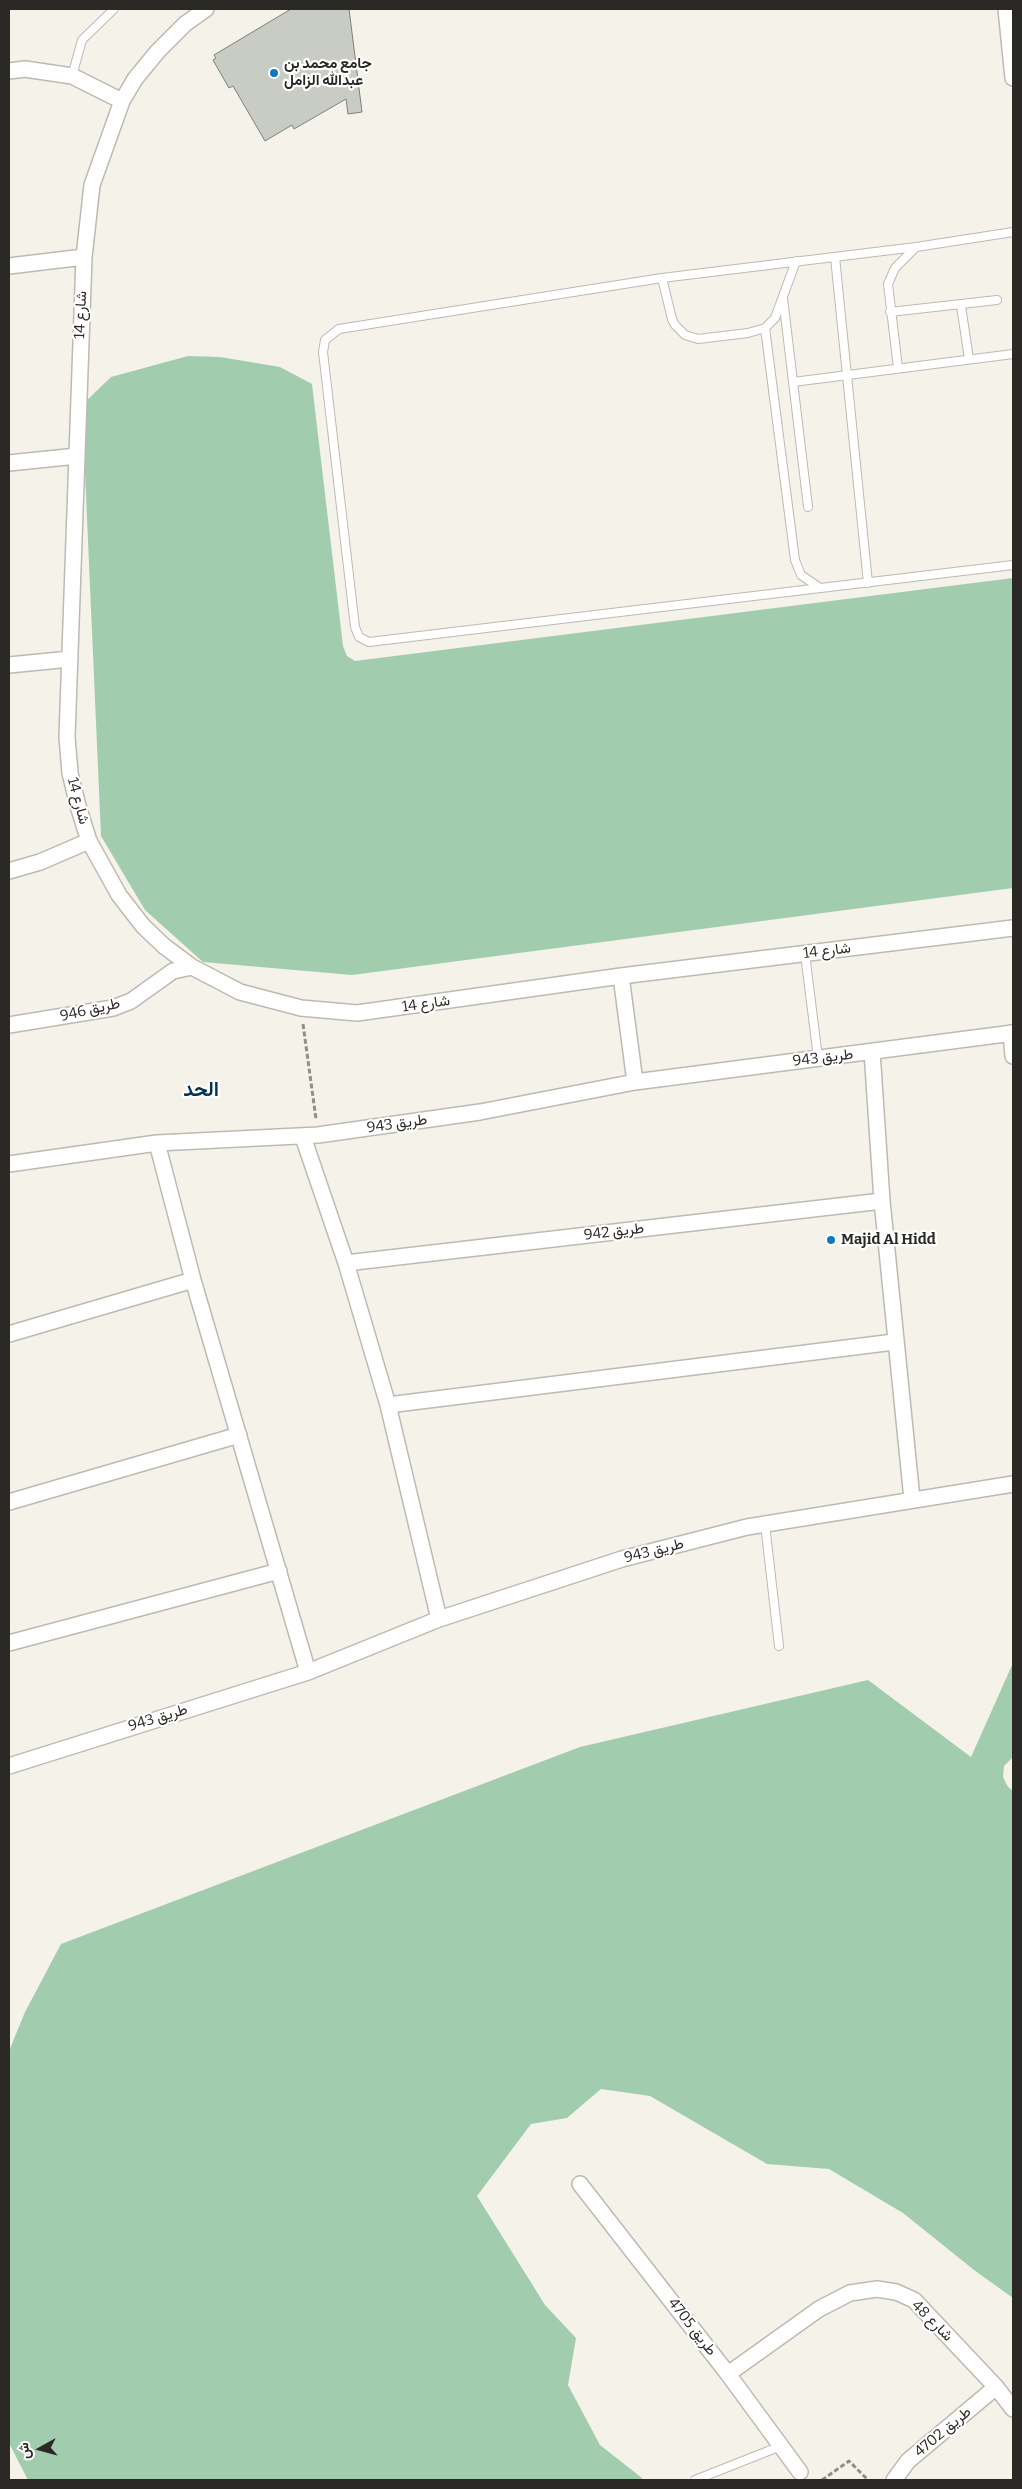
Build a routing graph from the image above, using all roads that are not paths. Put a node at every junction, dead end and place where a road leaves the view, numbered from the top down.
1 (114, 9) edge
2 (206, 9) edge
3 (1006, 9) edge
4 (9, 71) edge
5 (72, 76) junction
6 (1013, 78) edge
7 (122, 101) junction
8 (1013, 232) edge
9 (916, 247) junction
10 (835, 257) junction
11 (84, 258) junction
12 (796, 261) junction
13 (9, 266) edge
14 (662, 278) junction
15 (782, 294) junction
16 (997, 300) dead end
17 (961, 306) junction
18 (890, 312) junction
19 (765, 328) junction
20 (1013, 354) edge
21 (969, 359) junction
22 (898, 368) junction
23 (846, 374) junction
24 (793, 382) junction
25 (77, 456) junction
26 (9, 463) edge
27 (808, 507) dead end
28 (1013, 565) edge
29 (868, 583) junction
30 (821, 588) junction
31 (70, 660) junction
32 (9, 666) edge
33 (89, 841) junction
34 (9, 871) edge
35 (1013, 928) edge
36 (805, 954) junction
37 (192, 966) junction
38 (621, 976) junction
39 (9, 1026) edge
40 (1012, 1033) edge
41 (872, 1051) junction
42 (1013, 1056) edge
43 (818, 1058) junction
44 (635, 1082) junction
45 (311, 1136) junction
46 (157, 1143) junction
47 (9, 1164) edge
48 (882, 1201) junction
49 (346, 1263) junction
50 (193, 1280) junction
51 (9, 1334) edge
52 (894, 1342) junction
53 (388, 1405) junction
54 (239, 1435) junction
55 (1013, 1484) edge
56 (912, 1499) junction
57 (9, 1502) edge
58 (765, 1524) junction
59 (279, 1571) junction
60 (439, 1619) junction
61 (9, 1643) edge
62 (779, 1646) dead end
63 (308, 1672) junction
64 (9, 1766) edge
65 (580, 2184) dead end
66 (728, 2374) junction
67 (996, 2387) junction
68 (1013, 2409) edge
69 (782, 2446) junction
70 (800, 2472) dead end
71 (695, 2480) edge
72 (894, 2480) edge

1 - 5 lane
2 - 7 street, شارع 14
3 - 6 street
4 - 5 street
5 - 7 street
7 - 11 street, شارع 14
8 - 9 lane
9 - 10 lane
9 - 18 lane
10 - 12 lane
10 - 23 lane
11 - 13 street
11 - 25 street, شارع 14
12 - 14 lane
12 - 15 lane
14 - 19 lane
14 - 30 lane
15 - 19 lane
15 - 24 lane
16 - 17 lane
17 - 18 lane
17 - 21 lane
18 - 22 lane
19 - 30 lane
20 - 21 lane
21 - 22 lane
22 - 23 lane
23 - 24 lane
23 - 29 lane
24 - 27 lane
25 - 26 street
25 - 31 street, شارع 14
28 - 29 lane
29 - 30 lane
31 - 32 street
31 - 33 street, شارع 14
33 - 34 street
33 - 37 street, شارع 14
35 - 36 street, شارع 14
36 - 38 street, شارع 14
36 - 43 lane
37 - 38 street, شارع 14
37 - 39 street, طريق 946
38 - 44 street
40 - 41 street, طريق 943
40 - 42 street, طريق 943
41 - 43 street, طريق 943
41 - 48 street
43 - 44 street, طريق 943
44 - 45 street, طريق 943
45 - 46 street, طريق 943
45 - 49 street
46 - 47 street, طريق 943
46 - 50 street
48 - 49 street, طريق 942
48 - 52 street
49 - 53 street
50 - 51 street
50 - 54 street
52 - 53 street
52 - 56 street
53 - 60 street
54 - 57 street
54 - 59 street
55 - 56 street, طريق 943
56 - 58 street, طريق 943
58 - 60 street, طريق 943
58 - 62 lane
59 - 61 street
59 - 63 street
60 - 63 street, طريق 943
63 - 64 street, طريق 943
65 - 66 street, طريق 4705
66 - 67 street, شارع 48
66 - 69 street, طريق 4705
67 - 68 street, شارع 48
67 - 72 street, طريق 4702
69 - 70 street, طريق 4705
69 - 71 lane

